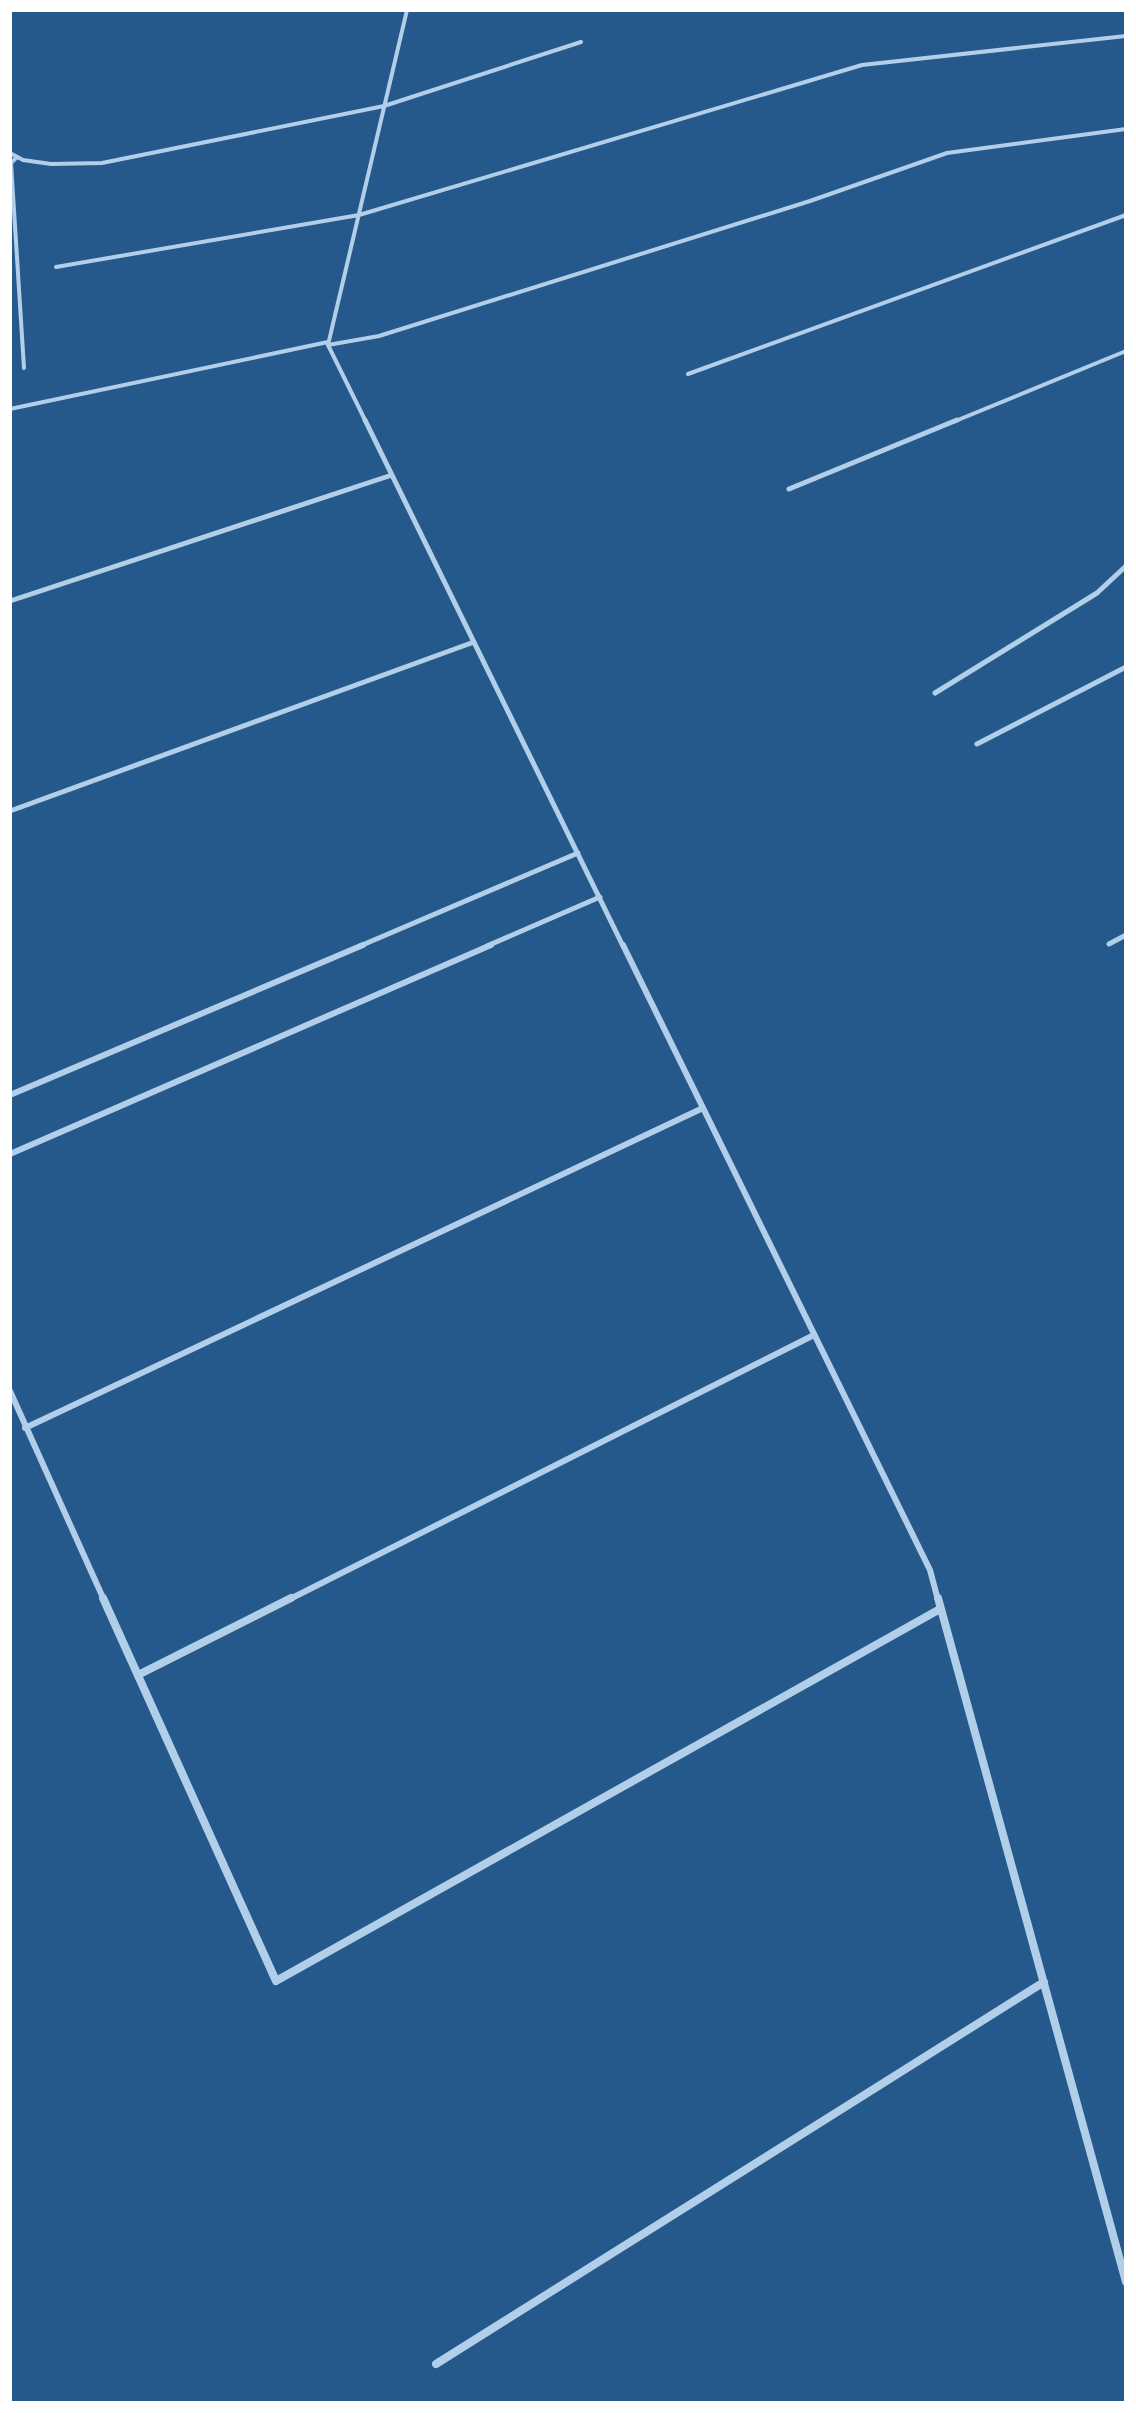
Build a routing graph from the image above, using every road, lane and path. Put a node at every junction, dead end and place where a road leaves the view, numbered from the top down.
1 (407, 10) edge
2 (1125, 36) edge
3 (581, 42) dead end
4 (384, 106) junction
5 (1125, 129) edge
6 (10, 153) edge
7 (17, 157) junction
8 (359, 215) junction
9 (1125, 215) edge
10 (56, 267) dead end
11 (328, 343) junction
12 (1125, 351) edge
13 (24, 368) dead end
14 (688, 374) dead end
15 (10, 409) edge
16 (392, 475) junction
17 (789, 489) dead end
18 (1125, 566) edge
19 (10, 601) edge
20 (474, 642) junction
21 (1125, 667) edge
22 (935, 693) dead end
23 (977, 744) dead end
24 (10, 811) edge
25 (578, 853) junction
26 (600, 897) junction
27 (1125, 934) edge
28 (1109, 944) dead end
29 (10, 1095) edge
30 (703, 1108) junction
31 (10, 1154) edge
32 (814, 1335) junction
33 (10, 1392) edge
34 (25, 1428) junction
35 (940, 1609) junction
36 (138, 1676) junction
37 (1044, 1982) junction
38 (1125, 2282) edge
39 (436, 2364) dead end

1 - 4 street
2 - 8 street
3 - 4 street
4 - 7 street
4 - 8 street
5 - 11 street
6 - 7 street
7 - 13 street
8 - 10 street
8 - 11 street
9 - 14 street
11 - 15 street
11 - 16 street
12 - 17 street
16 - 19 street
16 - 20 street
18 - 22 street
20 - 24 street
20 - 25 street
21 - 23 street
25 - 26 street
25 - 29 street
26 - 30 street
26 - 31 street
27 - 28 street
30 - 32 street
30 - 34 street
32 - 35 street
32 - 36 street
33 - 34 street
34 - 36 street
35 - 36 street
35 - 37 street
37 - 38 street
37 - 39 street

